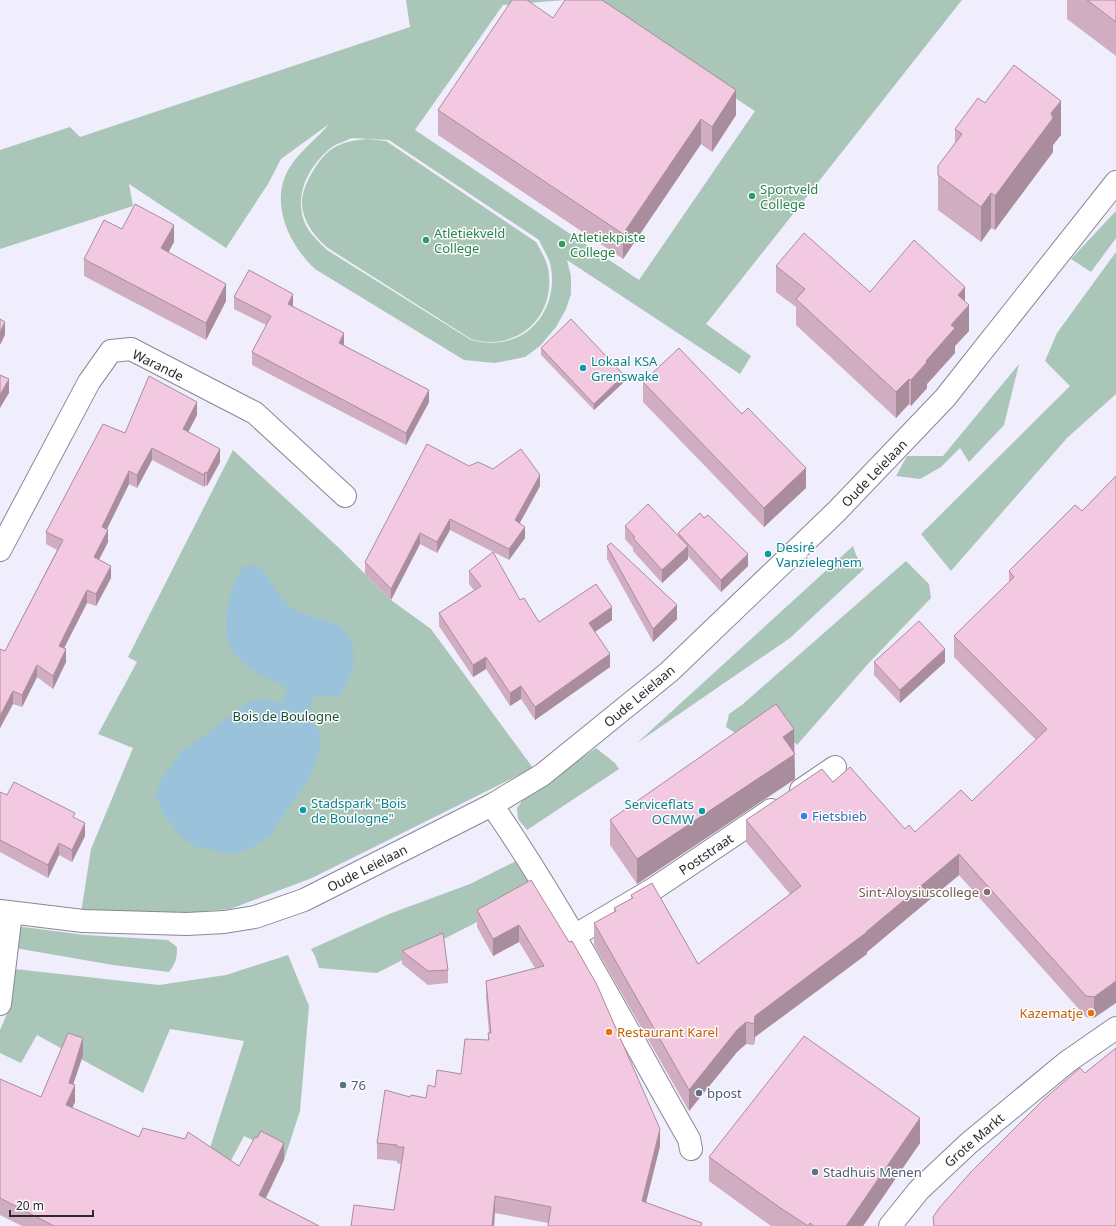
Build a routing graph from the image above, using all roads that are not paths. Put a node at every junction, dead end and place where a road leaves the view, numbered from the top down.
1 (1116, 182) edge
2 (345, 496) dead end
3 (0, 550) edge
4 (835, 767) dead end
5 (492, 805) junction
6 (6, 912) edge
7 (574, 936) junction
8 (0, 1004) edge
9 (1116, 1028) edge
10 (690, 1144) dead end
11 (890, 1226) edge

1 - 5 street, Oude Leielaan
2 - 3 street, Warande
4 - 7 street, Poststraat
5 - 6 street, Oude Leielaan
5 - 7 street
6 - 8 street
7 - 10 street
9 - 11 street, Grote Markt

